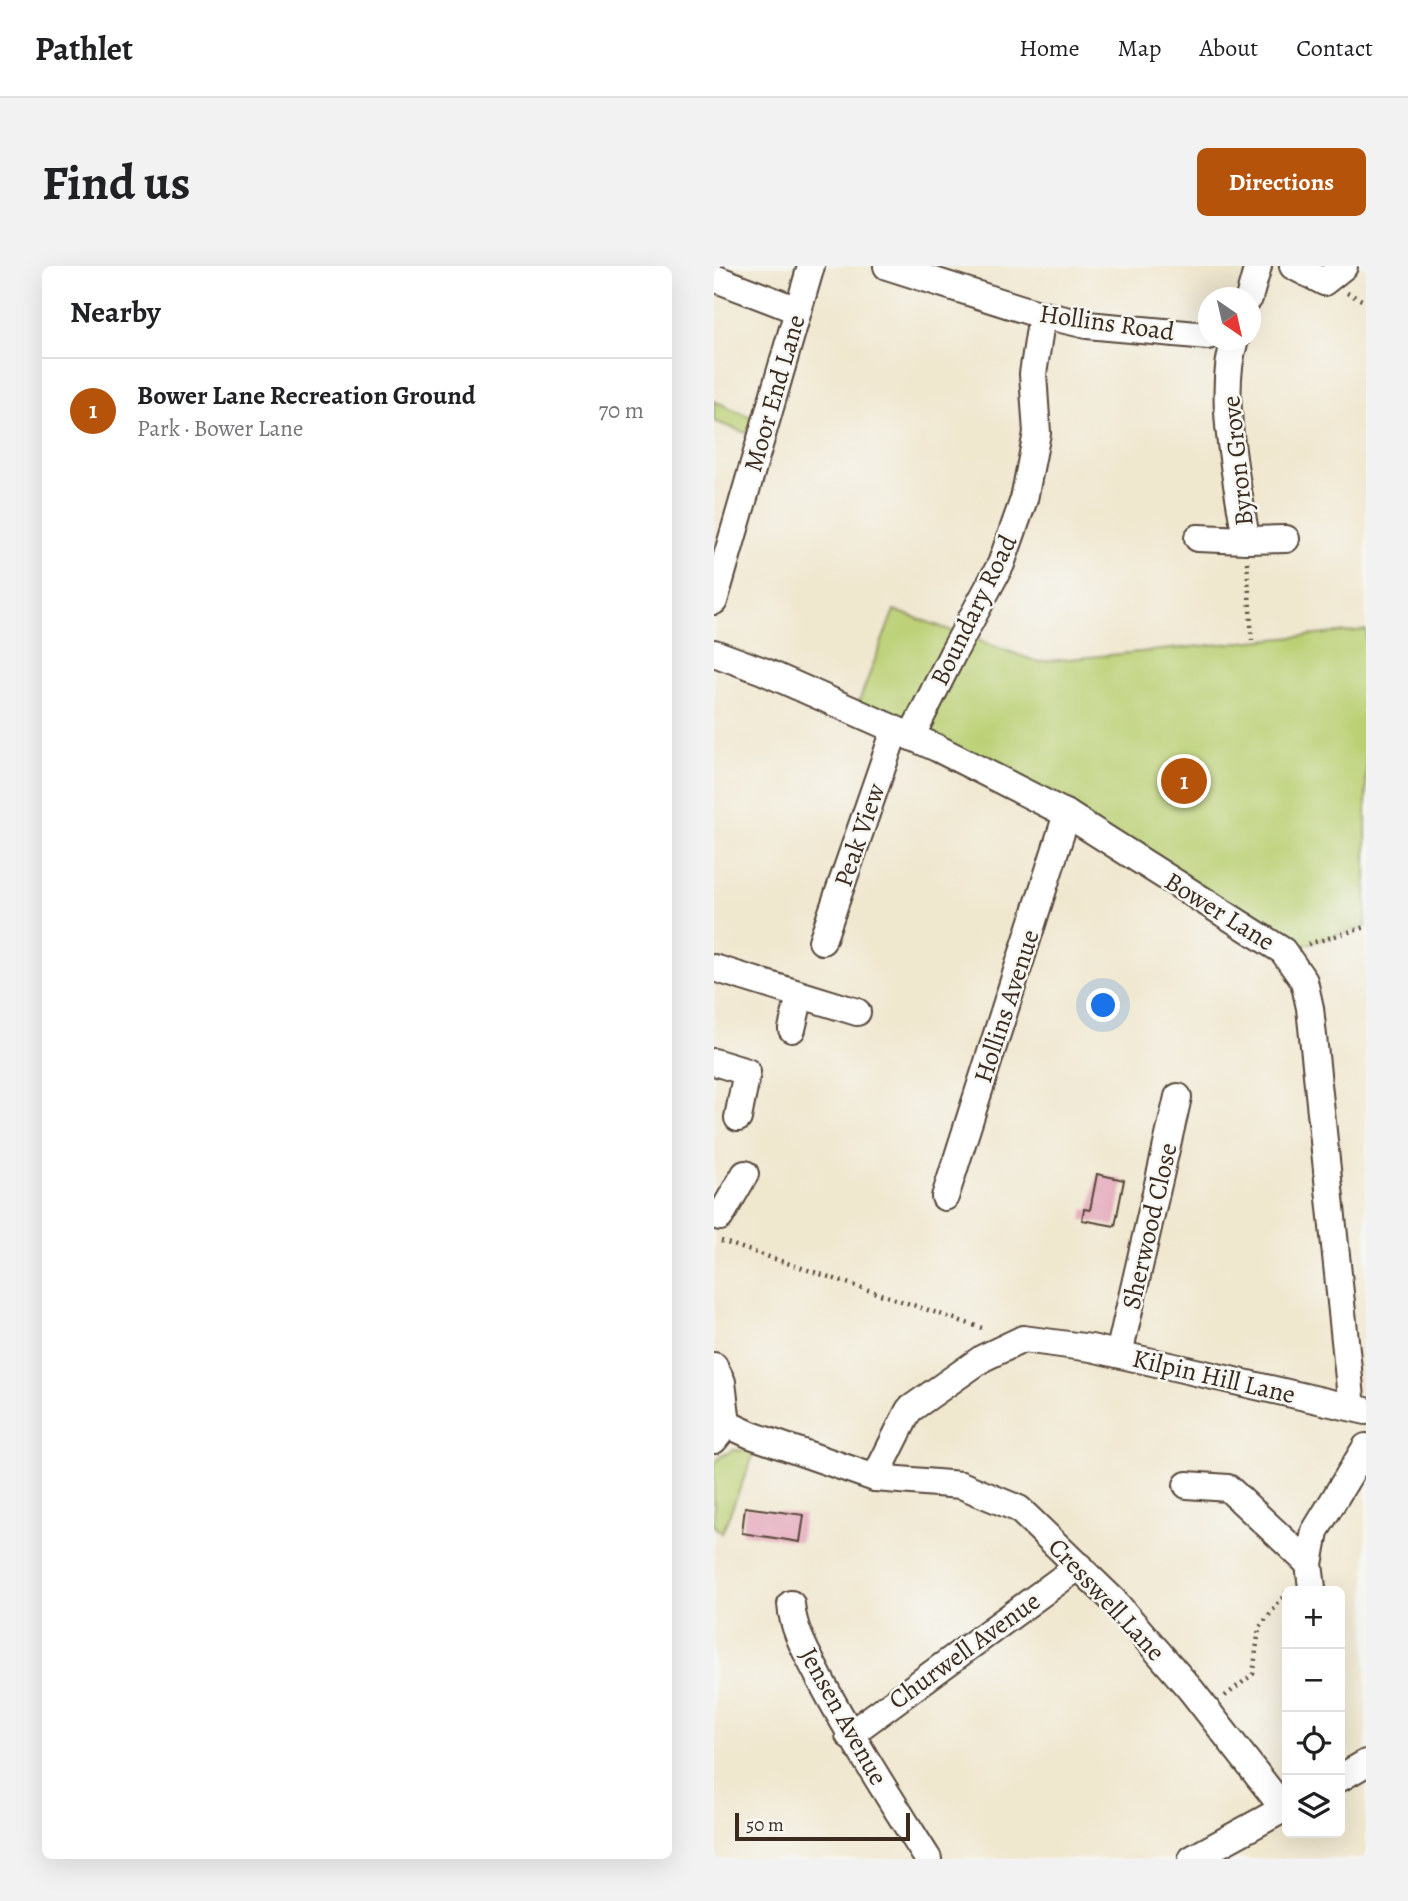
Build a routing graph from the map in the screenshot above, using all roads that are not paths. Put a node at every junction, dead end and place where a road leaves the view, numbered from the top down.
1 (811, 266) edge
2 (887, 266) edge
3 (1258, 266) edge
4 (1293, 266) edge
5 (1344, 266) edge
6 (714, 278) edge
7 (1252, 287) edge
8 (797, 310) junction
9 (1042, 315) junction
10 (1198, 335) edge
11 (1231, 350) edge
12 (1198, 538) dead end
13 (1286, 539) dead end
14 (1246, 540) junction
15 (714, 601) edge
16 (714, 653) edge
17 (903, 733) junction
18 (1067, 814) junction
19 (822, 941) dead end
20 (714, 968) edge
21 (800, 995) junction
22 (857, 1012) dead end
23 (792, 1029) dead end
24 (714, 1062) edge
25 (1178, 1097) dead end
26 (738, 1118) dead end
27 (745, 1174) dead end
28 (945, 1197) dead end
29 (714, 1215) edge
30 (1119, 1354) junction
31 (714, 1366) edge
32 (1359, 1409) edge
33 (720, 1432) edge
34 (1366, 1447) edge
35 (876, 1478) junction
36 (1187, 1485) dead end
37 (1079, 1566) junction
38 (1303, 1581) edge
39 (791, 1604) dead end
40 (849, 1735) junction
41 (1366, 1763) edge
42 (1345, 1775) edge
43 (1282, 1803) edge
44 (1282, 1810) edge
45 (928, 1859) edge
46 (1192, 1859) edge

1 - 8 street, Moor End Lane
2 - 9 street, Hollins Road
3 - 7 street
4 - 5 street
6 - 8 street
8 - 15 street, Moor End Lane
9 - 10 street, Hollins Road
9 - 17 street, Boundary Road
11 - 14 street, Byron Grove
12 - 14 street, Byron Grove
13 - 14 street, Byron Grove
16 - 17 street, Bower Lane
17 - 18 street, Bower Lane
17 - 19 street, Peak View
18 - 28 street, Hollins Avenue
18 - 32 street, Bower Lane
20 - 21 street
21 - 22 street
21 - 23 street
24 - 26 street
25 - 30 street, Sherwood Close
27 - 29 street
30 - 32 street, Kilpin Hill Lane
30 - 35 street, Kilpin Hill Lane
31 - 33 street
33 - 35 street, Cresswell Lane
34 - 38 street
35 - 37 street, Cresswell Lane
36 - 38 street
37 - 40 street, Churwell Avenue
37 - 43 street, Cresswell Lane
39 - 40 street, Jensen Avenue
40 - 45 street, Jensen Avenue
41 - 42 street
44 - 46 street

